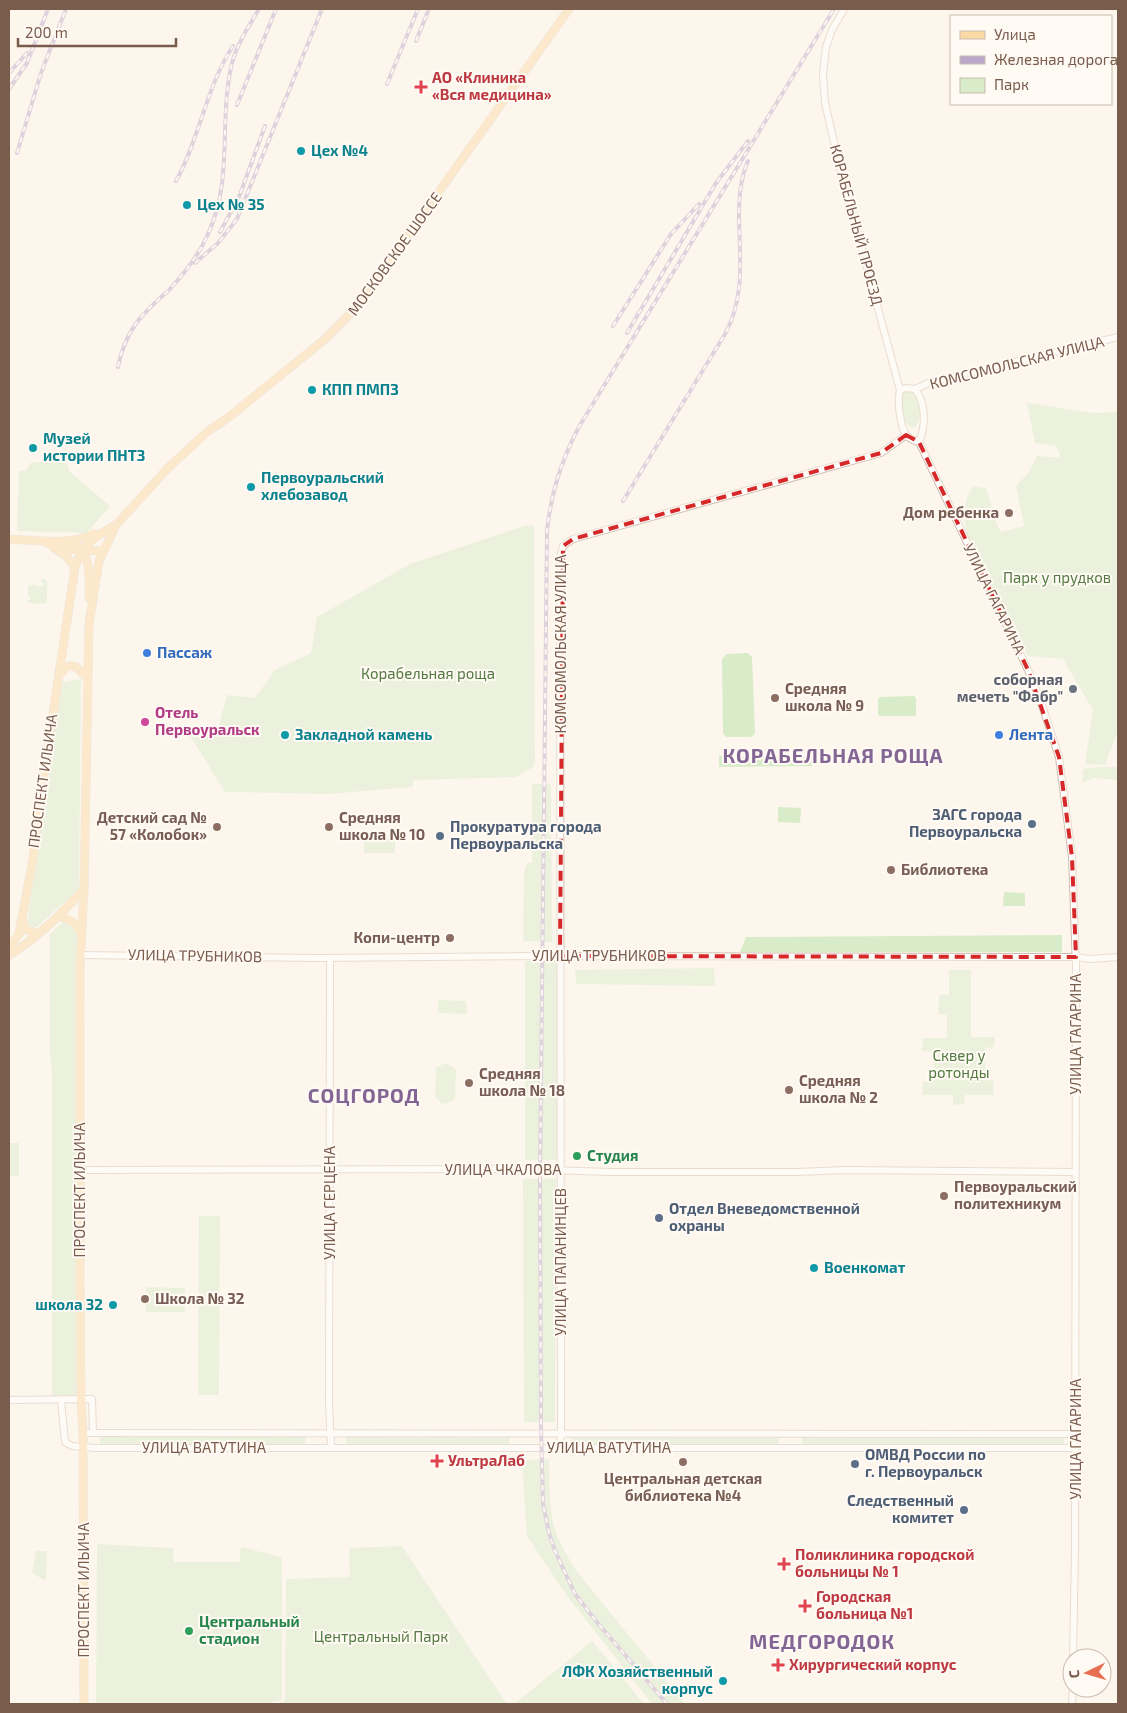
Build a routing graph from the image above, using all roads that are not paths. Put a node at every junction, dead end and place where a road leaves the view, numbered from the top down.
1 (569, 9) edge
2 (844, 9) edge
3 (1118, 337) edge
4 (916, 389) junction
5 (900, 390) junction
6 (906, 435) junction
7 (919, 442) junction
8 (116, 524) junction
9 (9, 539) edge
10 (38, 540) junction
11 (64, 541) junction
12 (47, 543) junction
13 (82, 550) junction
14 (102, 551) junction
15 (75, 567) junction
16 (90, 617) junction
17 (58, 677) junction
18 (88, 680) junction
19 (84, 889) junction
20 (58, 916) junction
21 (22, 918) junction
22 (38, 934) junction
23 (81, 934) junction
24 (9, 948) edge
25 (9, 955) edge
26 (80, 955) junction
27 (560, 956) junction
28 (1076, 957) junction
29 (1118, 957) edge
30 (330, 958) junction
31 (80, 1170) junction
32 (330, 1170) junction
33 (561, 1170) junction
34 (1075, 1172) junction
35 (81, 1399) junction
36 (9, 1400) edge
37 (62, 1400) junction
38 (93, 1432) junction
39 (330, 1432) junction
40 (83, 1433) junction
41 (561, 1433) junction
42 (1076, 1434) junction
43 (83, 1446) junction
44 (557, 1447) junction
45 (331, 1448) junction
46 (1076, 1448) junction
47 (1073, 1648) edge
48 (84, 1704) edge

1 - 8 main road, МОСКОВСКОЕ ШОССЕ
2 - 5 street, КОРАБЕЛЬНЫЙ ПРОЕЗД
3 - 4 street, КОМСОМОЛЬСКАЯ УЛИЦА
4 - 5 street, КОМСОМОЛЬСКАЯ УЛИЦА
4 - 7 street
5 - 6 street, КОРАБЕЛЬНЫЙ ПРОЕЗД
6 - 7 street
6 - 27 street, КОМСОМОЛЬСКАЯ УЛИЦА
7 - 28 street, УЛИЦА ГАГАРИНА
8 - 11 main road
8 - 13 main road, ПРОСПЕКТ ИЛЬИЧА
8 - 14 main road, ПРОСПЕКТ ИЛЬИЧА
9 - 10 main road
10 - 11 main road
10 - 12 main road
11 - 13 main road
12 - 13 main road
12 - 15 main road
13 - 14 main road
13 - 15 main road, ПРОСПЕКТ ИЛЬИЧА
13 - 16 main road, ПРОСПЕКТ ИЛЬИЧА
14 - 16 main road, ПРОСПЕКТ ИЛЬИЧА
15 - 17 main road, ПРОСПЕКТ ИЛЬИЧА
16 - 18 main road, ПРОСПЕКТ ИЛЬИЧА
17 - 18 main road
17 - 21 main road, ПРОСПЕКТ ИЛЬИЧА
18 - 19 main road, ПРОСПЕКТ ИЛЬИЧА
19 - 20 main road
19 - 23 main road, ПРОСПЕКТ ИЛЬИЧА
20 - 22 main road
20 - 23 main road
21 - 22 main road
21 - 24 main road, ПРОСПЕКТ ИЛЬИЧА
22 - 25 main road
23 - 26 main road, ПРОСПЕКТ ИЛЬИЧА
26 - 30 street, УЛИЦА ТРУБНИКОВ
26 - 31 main road, ПРОСПЕКТ ИЛЬИЧА
27 - 28 street, УЛИЦА ТРУБНИКОВ
27 - 30 street, УЛИЦА ТРУБНИКОВ
27 - 33 street, УЛИЦА ПАПАНИНЦЕВ
28 - 29 street, УЛИЦА ТРУБНИКОВ
28 - 34 street, УЛИЦА ГАГАРИНА
30 - 32 street, УЛИЦА ГЕРЦЕНА
31 - 32 street, УЛИЦА ЧКАЛОВА
31 - 35 main road, ПРОСПЕКТ ИЛЬИЧА
32 - 33 street, УЛИЦА ЧКАЛОВА
32 - 39 street, УЛИЦА ГЕРЦЕНА
33 - 34 street, УЛИЦА ЧКАЛОВА
33 - 41 street, УЛИЦА ПАПАНИНЦЕВ
34 - 42 street, УЛИЦА ГАГАРИНА
35 - 37 street
35 - 38 street
35 - 40 main road, ПРОСПЕКТ ИЛЬИЧА
36 - 37 street
37 - 43 street
38 - 39 street, УЛИЦА ВАТУТИНА
38 - 40 street, УЛИЦА ВАТУТИНА
38 - 43 street
39 - 41 street, УЛИЦА ВАТУТИНА
39 - 45 street, УЛИЦА ГЕРЦЕНА
40 - 43 main road, ПРОСПЕКТ ИЛЬИЧА
41 - 42 street, УЛИЦА ВАТУТИНА
41 - 44 street, УЛИЦА ПАПАНИНЦЕВ
42 - 46 street, УЛИЦА ГАГАРИНА
43 - 45 street, УЛИЦА ВАТУТИНА
43 - 48 main road, ПРОСПЕКТ ИЛЬИЧА
44 - 45 street, УЛИЦА ВАТУТИНА
44 - 46 street, УЛИЦА ВАТУТИНА
46 - 47 street, УЛИЦА ГАГАРИНА

